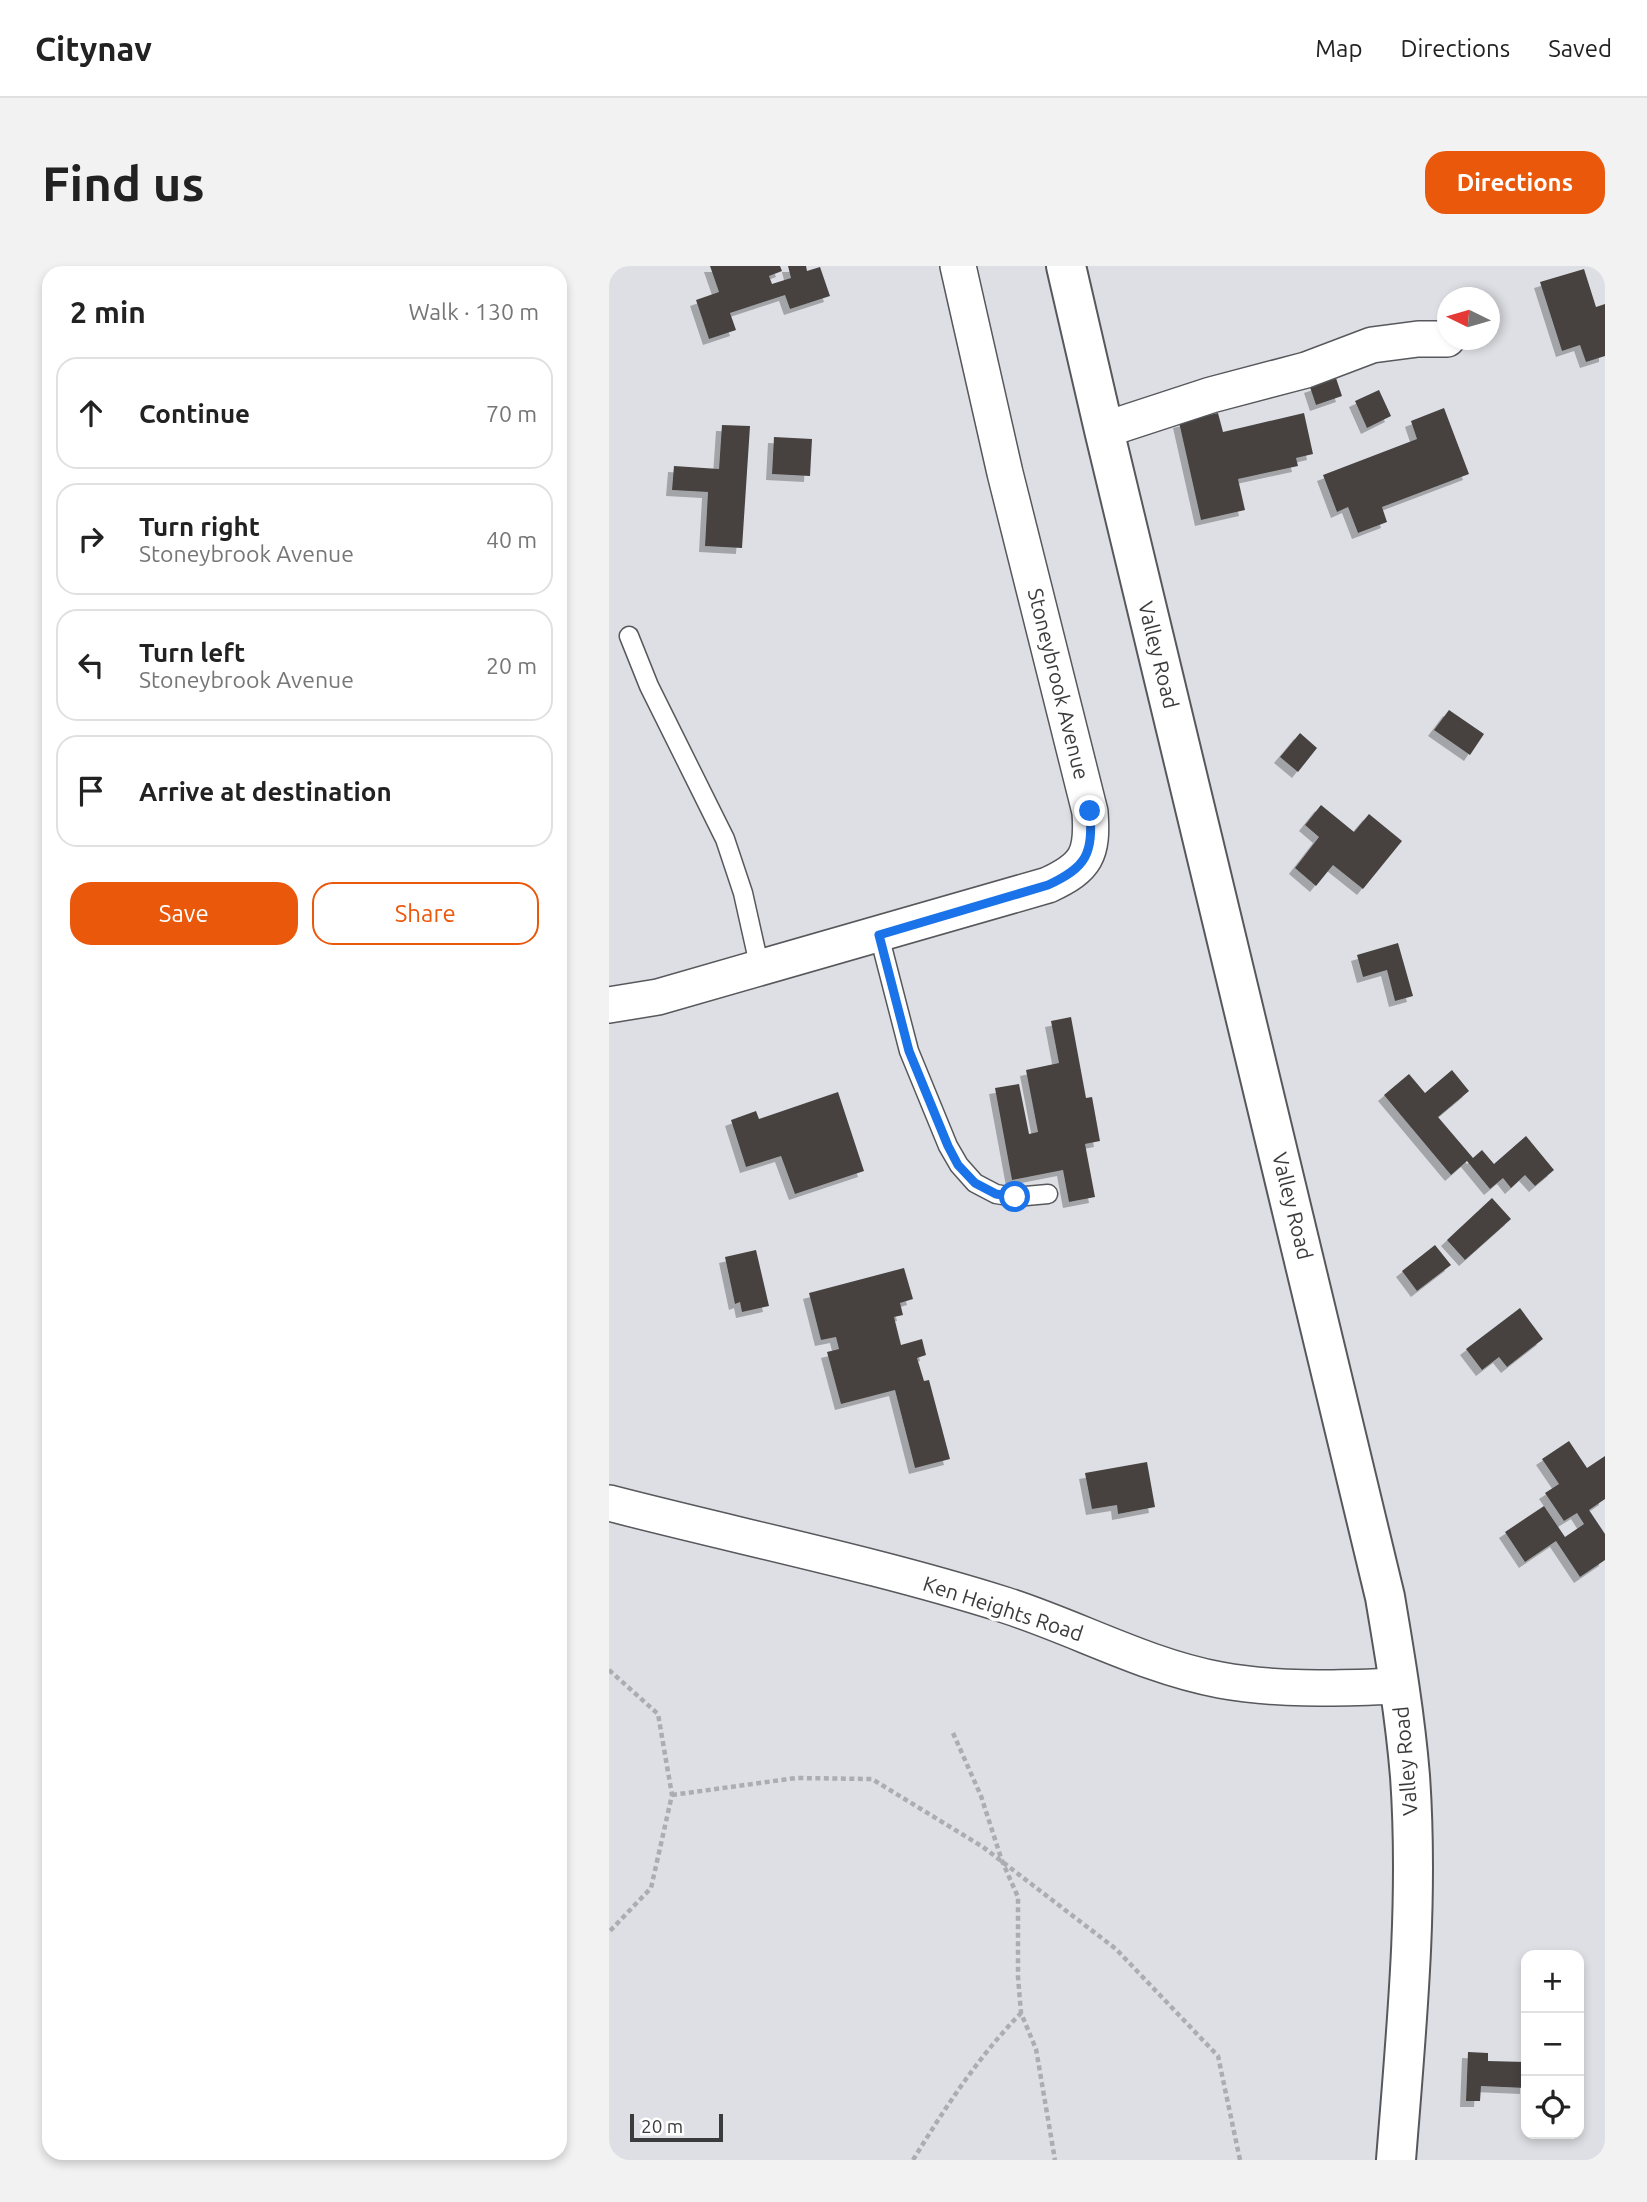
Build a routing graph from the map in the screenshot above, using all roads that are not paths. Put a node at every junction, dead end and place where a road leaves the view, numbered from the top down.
1 (958, 266) edge
2 (1066, 266) edge
3 (1437, 339) edge
4 (1104, 430) junction
5 (629, 636) dead end
6 (879, 935) junction
7 (760, 969) junction
8 (609, 1005) edge
9 (1048, 1194) dead end
10 (609, 1503) edge
11 (1400, 1686) junction
12 (1396, 2160) edge

1 - 6 street, Stoneybrook Avenue
2 - 4 street, Valley Road
3 - 4 street
4 - 11 street, Valley Road
5 - 7 lane
6 - 7 street, Stoneybrook Avenue
6 - 9 lane
7 - 8 street, Stoneybrook Avenue
10 - 11 street, Ken Heights Road
11 - 12 street, Valley Road

